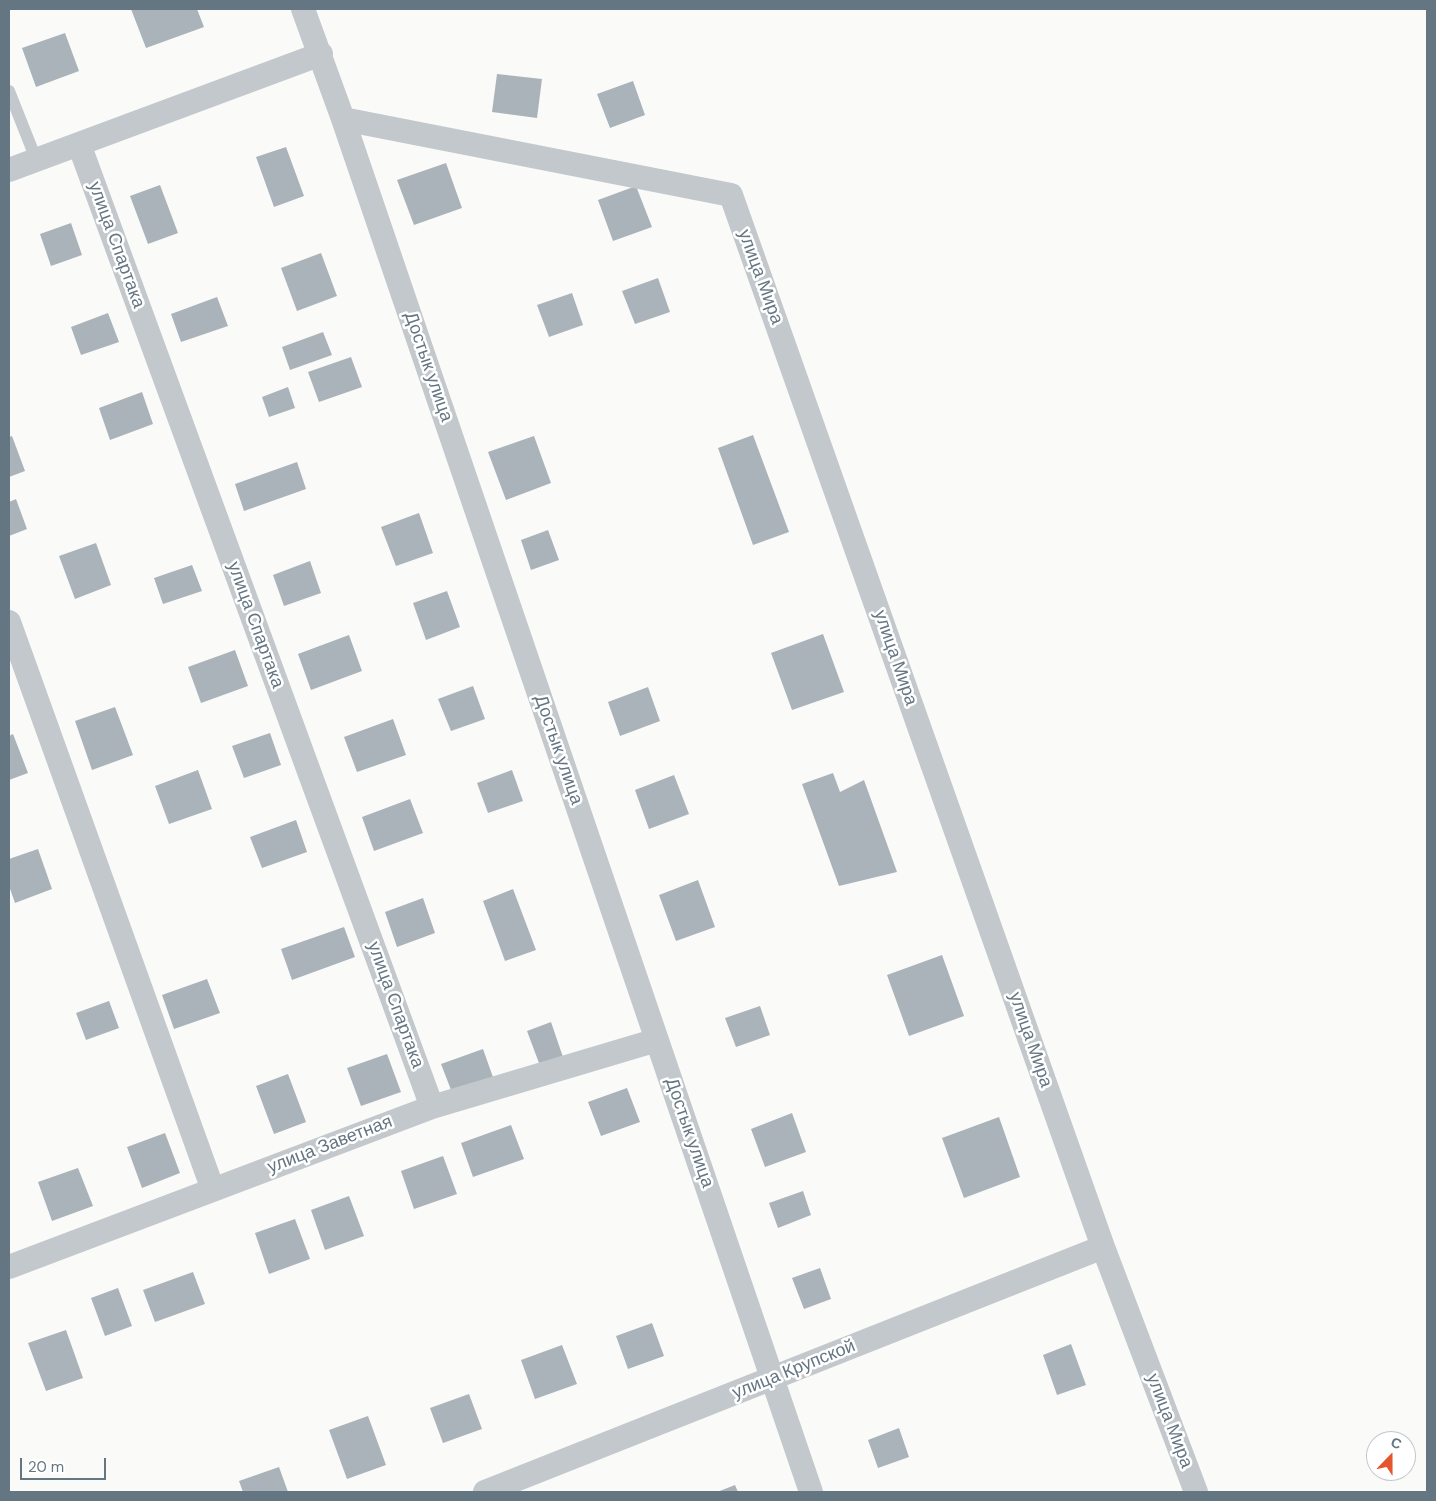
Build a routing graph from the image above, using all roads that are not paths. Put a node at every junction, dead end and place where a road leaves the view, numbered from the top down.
1 (303, 9) edge
2 (321, 54) junction
3 (9, 91) edge
4 (343, 119) junction
5 (79, 144) junction
6 (36, 159) junction
7 (9, 170) edge
8 (9, 622) edge
9 (657, 1040) junction
10 (432, 1107) junction
11 (213, 1190) junction
12 (1103, 1247) junction
13 (11, 1259) edge
14 (772, 1378) junction
15 (484, 1492) edge
16 (811, 1492) edge
17 (1196, 1492) edge

1 - 2 street, Достык улица
2 - 4 street, Достык улица
2 - 5 street
3 - 6 lane
4 - 9 street, Достык улица
4 - 12 street, улица Мира
5 - 6 street
5 - 10 street, улица Спартака
6 - 7 street
8 - 11 street
9 - 10 street, улица Заветная
9 - 14 street, Достык улица
10 - 11 street, улица Заветная
11 - 13 street, улица Заветная
12 - 14 street, улица Крупской
12 - 17 street, улица Мира
14 - 15 street, улица Крупской
14 - 16 street, Достык улица

